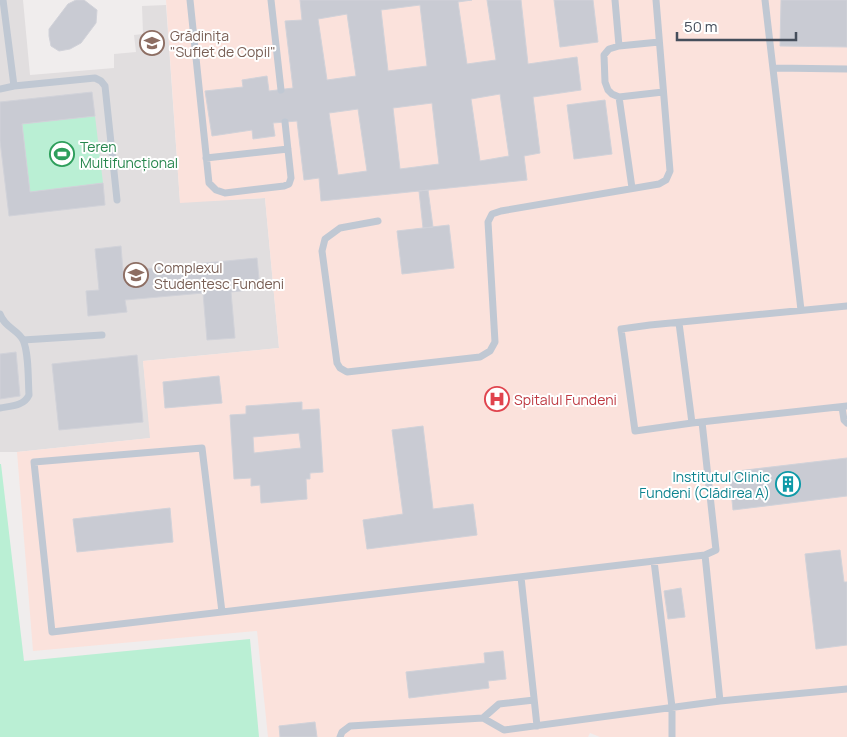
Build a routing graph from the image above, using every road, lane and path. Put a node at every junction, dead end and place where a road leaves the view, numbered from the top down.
1 (4, 0) edge
2 (190, 0) edge
3 (271, 0) edge
4 (615, 0) edge
5 (656, 0) edge
6 (765, 0) edge
7 (659, 42) junction
8 (619, 46) junction
9 (774, 68) junction
10 (847, 69) edge
11 (14, 86) junction
12 (0, 89) edge
13 (281, 90) dead end
14 (664, 92) junction
15 (619, 96) junction
16 (285, 122) dead end
17 (288, 149) junction
18 (206, 158) junction
19 (632, 188) junction
20 (117, 200) dead end
21 (378, 221) dead end
22 (847, 306) edge
23 (802, 310) junction
24 (0, 314) edge
25 (678, 323) junction
26 (102, 335) dead end
27 (23, 340) junction
28 (845, 406) edge
29 (0, 408) edge
30 (702, 422) junction
31 (692, 423) junction
32 (847, 423) edge
33 (705, 555) junction
34 (654, 561) junction
35 (521, 577) junction
36 (222, 612) junction
37 (847, 689) edge
38 (534, 700) junction
39 (720, 701) junction
40 (672, 707) junction
41 (483, 718) junction
42 (537, 726) junction
43 (340, 737) edge
44 (672, 737) edge

1 - 11 lane
2 - 18 lane
3 - 13 lane
4 - 8 lane
5 - 7 lane
6 - 9 lane
7 - 8 lane
7 - 14 lane
8 - 15 lane
9 - 10 lane
9 - 23 lane
11 - 12 lane
11 - 20 lane
14 - 15 lane
14 - 19 lane
15 - 19 lane
16 - 17 lane
17 - 18 lane
17 - 18 lane
19 - 21 lane
22 - 23 lane
23 - 25 lane
24 - 27 lane
25 - 31 lane
25 - 31 lane
26 - 27 lane
27 - 29 lane
28 - 30 lane
28 - 32 lane
30 - 31 lane
30 - 33 lane
33 - 34 lane
33 - 39 lane
34 - 35 lane
34 - 40 lane
35 - 36 lane
35 - 38 lane
36 - 36 lane
37 - 39 lane
38 - 41 lane
38 - 42 lane
39 - 40 lane
40 - 42 lane
40 - 44 lane
41 - 42 lane
41 - 43 lane

